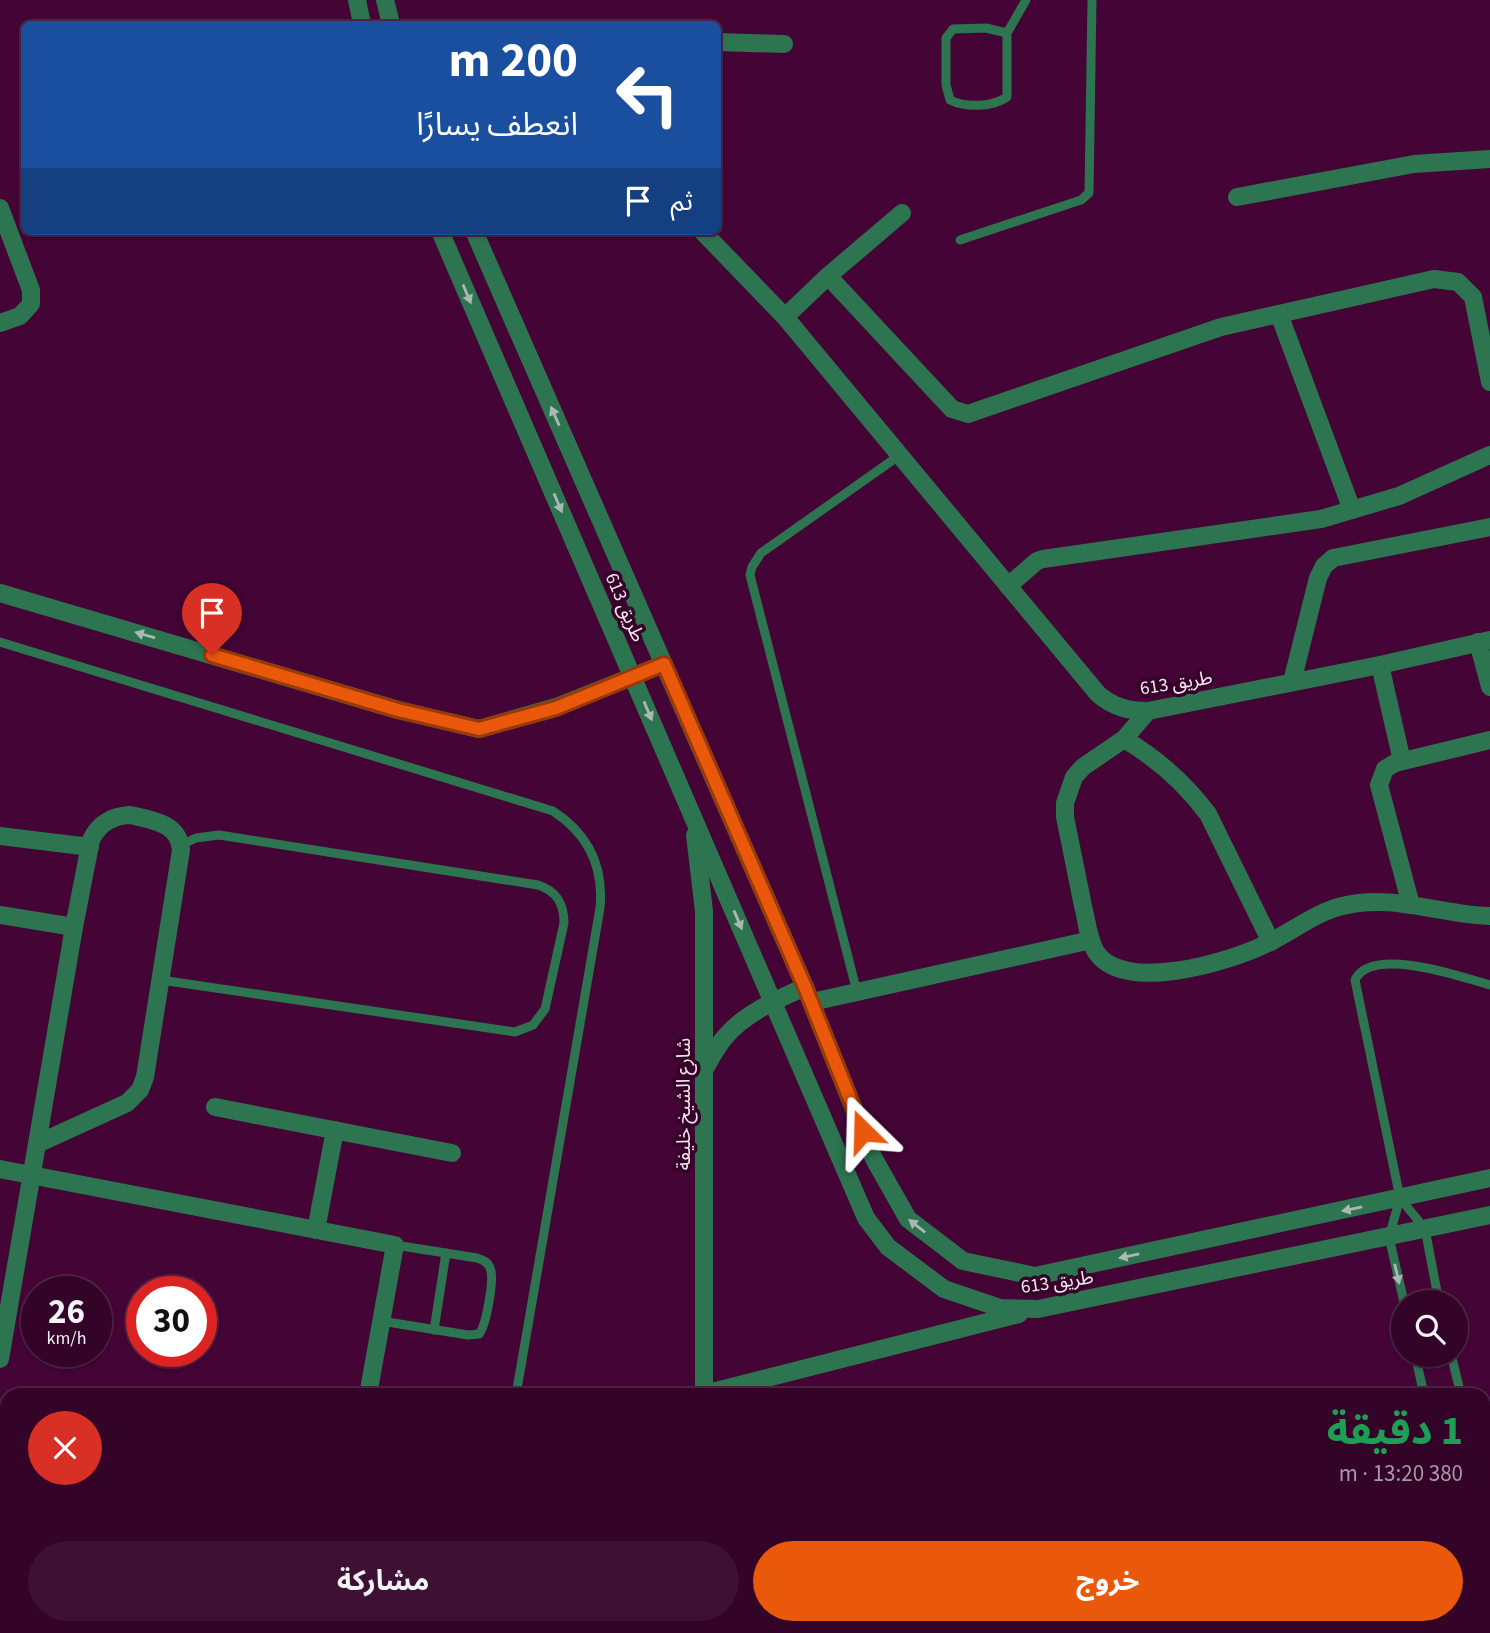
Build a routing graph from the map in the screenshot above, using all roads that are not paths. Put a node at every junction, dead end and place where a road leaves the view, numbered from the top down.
1 (358, 0) edge
2 (385, 0) edge
3 (1026, 0) edge
4 (1092, 0) edge
5 (362, 21) edge
6 (390, 21) edge
7 (1007, 33) junction
8 (721, 42) edge
9 (784, 44) dead end
10 (1490, 159) edge
11 (1237, 197) dead end
12 (0, 208) edge
13 (902, 213) dead end
14 (442, 235) edge
15 (476, 235) edge
16 (706, 235) edge
17 (960, 240) dead end
18 (828, 276) junction
19 (1279, 314) junction
20 (785, 317) junction
21 (0, 323) edge
22 (1490, 382) edge
23 (900, 455) junction
24 (1490, 456) edge
25 (1352, 510) junction
26 (1490, 527) edge
27 (1009, 586) junction
28 (0, 593) edge
29 (1484, 641) edge
30 (0, 642) edge
31 (664, 664) junction
32 (1380, 665) junction
33 (633, 677) junction
34 (1292, 682) junction
35 (1490, 687) edge
36 (1148, 710) junction
37 (1124, 739) junction
38 (1490, 740) edge
39 (1402, 761) junction
40 (692, 815) junction
41 (0, 836) edge
42 (181, 845) junction
43 (90, 847) junction
44 (1411, 905) junction
45 (0, 915) edge
46 (1490, 916) edge
47 (74, 927) junction
48 (1091, 940) junction
49 (1271, 942) junction
50 (161, 980) junction
51 (1490, 985) edge
52 (858, 992) junction
53 (808, 994) junction
54 (773, 1002) junction
55 (705, 1070) junction
56 (215, 1108) dead end
57 (335, 1130) junction
58 (37, 1144) junction
59 (452, 1153) dead end
60 (0, 1169) edge
61 (32, 1175) junction
62 (1490, 1178) edge
63 (1400, 1198) junction
64 (1490, 1215) edge
65 (1425, 1229) junction
66 (316, 1230) junction
67 (1389, 1237) junction
68 (395, 1245) junction
69 (446, 1253) junction
70 (1401, 1290) edge
71 (1437, 1290) edge
72 (1038, 1309) junction
73 (381, 1321) junction
74 (434, 1330) junction
75 (0, 1359) edge
76 (1418, 1367) edge
77 (1454, 1367) edge
78 (369, 1388) edge
79 (517, 1388) edge
80 (704, 1388) edge
81 (728, 1388) edge
82 (1422, 1388) edge
83 (1459, 1388) edge

1 - 5 street
2 - 6 street
3 - 7 lane
4 - 17 lane
7 - 7 lane
8 - 9 street
10 - 11 street
12 - 21 street
13 - 18 street
14 -> 33 street, طريق 613
31 -> 15 street, طريق 613
16 - 20 street, طريق 613
18 - 19 street
18 - 20 street
19 - 22 street
19 - 25 street
20 - 23 street, طريق 613
23 - 27 street, طريق 613
23 - 52 lane
24 - 25 street
25 - 27 street
26 - 34 street
27 - 36 street, طريق 613
33 -> 28 street
29 - 32 street, طريق 613
29 - 35 street
30 - 79 lane
31 - 33 street
31 - 53 street, طريق 613
32 - 34 street, طريق 613
32 - 39 street
33 -> 40 street, طريق 613
34 - 36 street, طريق 613
36 - 37 street
37 - 48 street
37 - 49 street
38 - 39 street
39 - 44 street
40 -> 54 street, طريق 613
40 - 55 street, شارع الشيخ خليفة
41 - 43 street
42 - 43 street
42 - 50 street
42 - 50 lane
43 - 47 street
44 - 46 street
44 - 49 street
45 - 47 street
47 - 58 street
48 - 49 street
48 - 52 street
50 - 58 street
51 - 63 lane
52 - 53 street
53 - 54 street
63 -> 53 street, طريق 613
54 - 55 street
54 - 72 street, طريق 613
55 - 80 street, شارع الشيخ خليفة
56 - 57 street
57 - 59 street
57 - 66 street
58 - 61 street
60 - 61 street
61 - 66 street
61 - 75 street
62 - 63 street, طريق 613
63 - 65 lane
63 - 67 lane
64 - 65 street, طريق 613
65 - 67 street, طريق 613
65 - 71 lane
66 - 68 street
67 -> 70 lane
67 - 72 street, طريق 613
68 - 69 lane
68 - 73 street
69 - 74 lane
69 - 74 lane
72 - 81 street
73 - 74 lane
73 - 78 street
76 - 82 lane
77 - 83 lane

